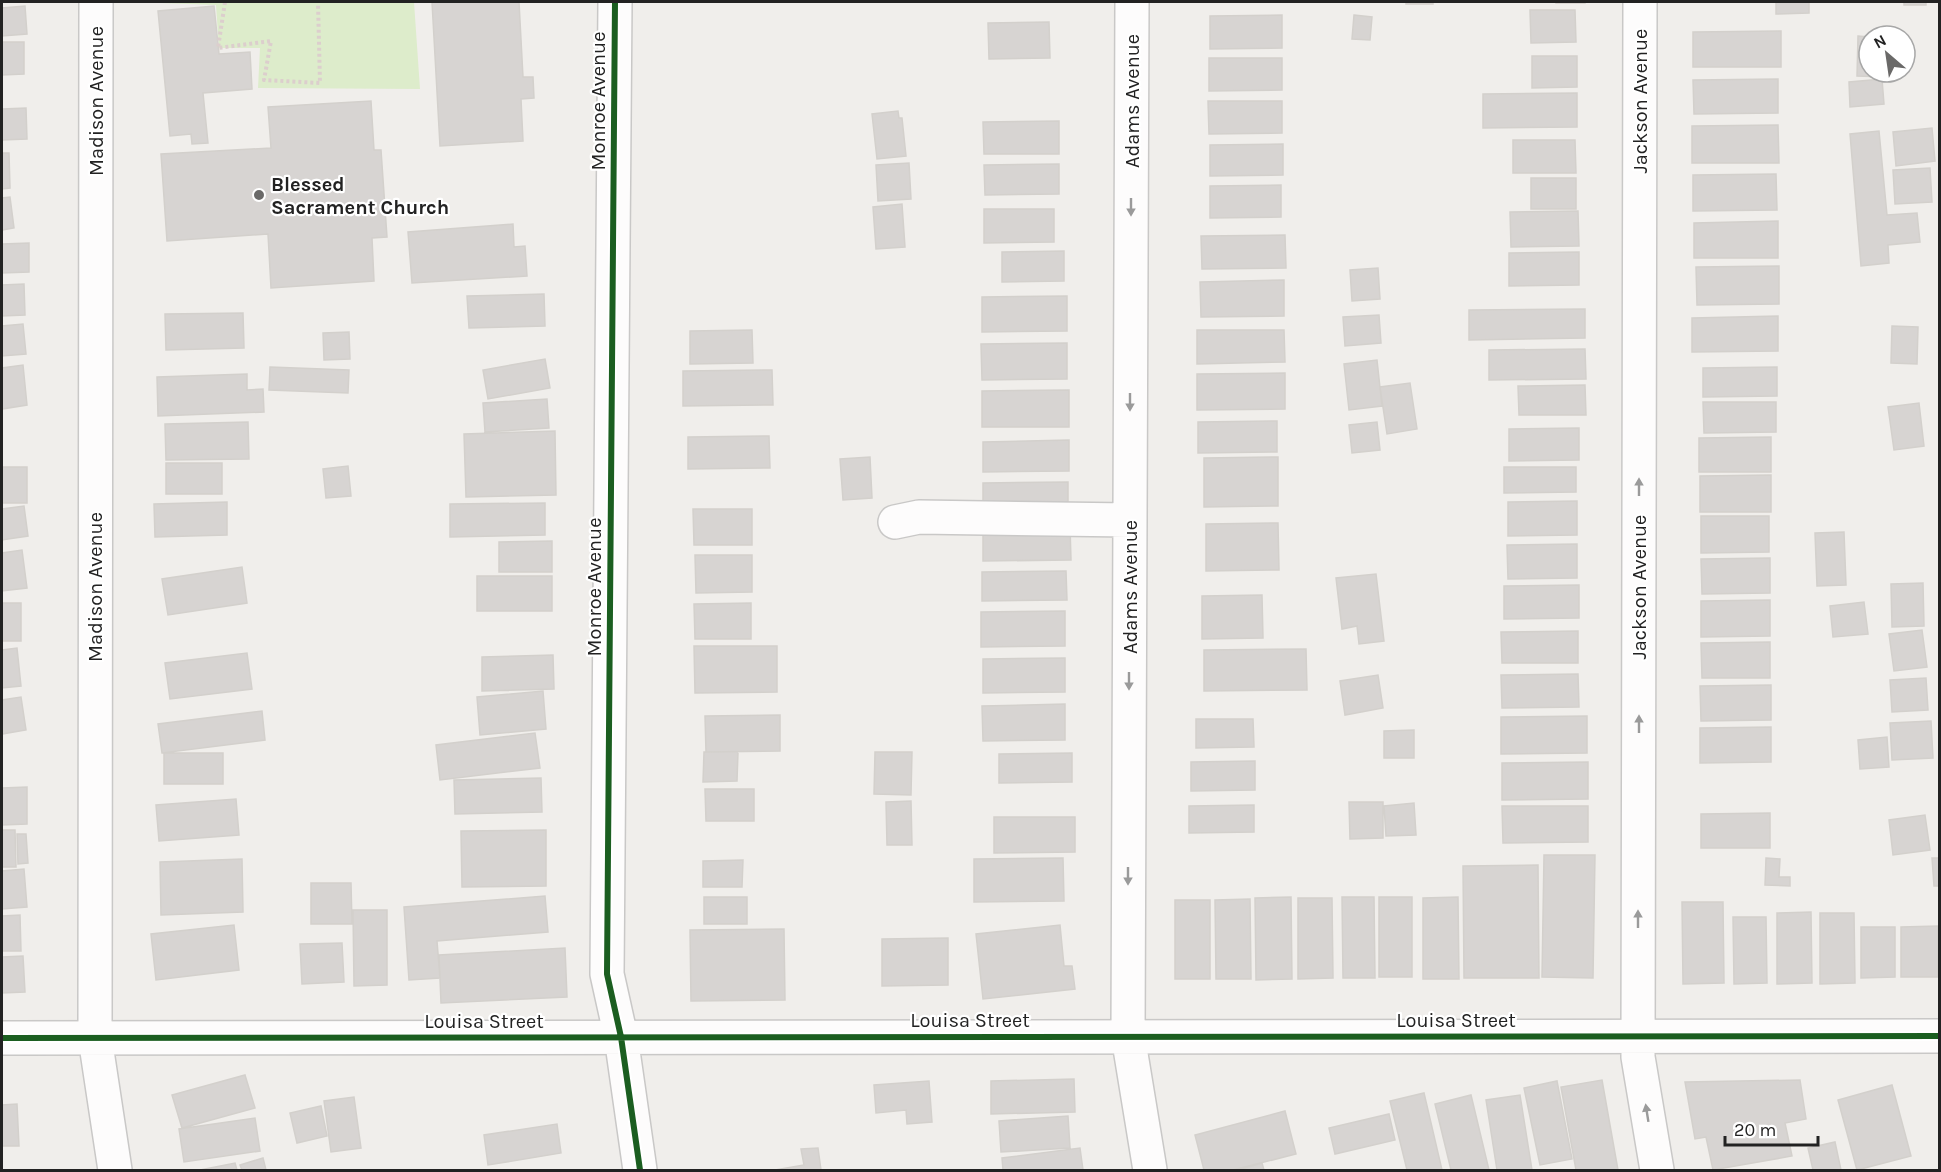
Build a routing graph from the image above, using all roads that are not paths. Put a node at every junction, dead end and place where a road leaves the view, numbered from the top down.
1 (96, 2) edge
2 (615, 2) edge
3 (1132, 2) edge
4 (1640, 2) edge
5 (1130, 520) junction
6 (895, 522) dead end
7 (1128, 1036) junction
8 (1638, 1036) junction
9 (1940, 1036) edge
10 (621, 1037) junction
11 (2, 1038) edge
12 (95, 1038) junction
13 (115, 1170) edge
14 (640, 1170) edge
15 (1150, 1170) edge
16 (1657, 1170) edge

1 - 12 street, Madison Avenue
2 - 10 street, Monroe Avenue
3 -> 5 street, Adams Avenue
8 -> 4 street, Jackson Avenue
5 - 6 street
5 -> 7 street, Adams Avenue
7 - 8 street, Louisa Street
7 - 10 street, Louisa Street
7 - 15 street, Adams Avenue
8 - 9 street, Louisa Street
16 -> 8 street, Jackson Avenue
10 - 12 street, Louisa Street
10 - 14 street, Monroe Avenue
11 - 12 street, Louisa Street
12 - 13 street, Madison Avenue

